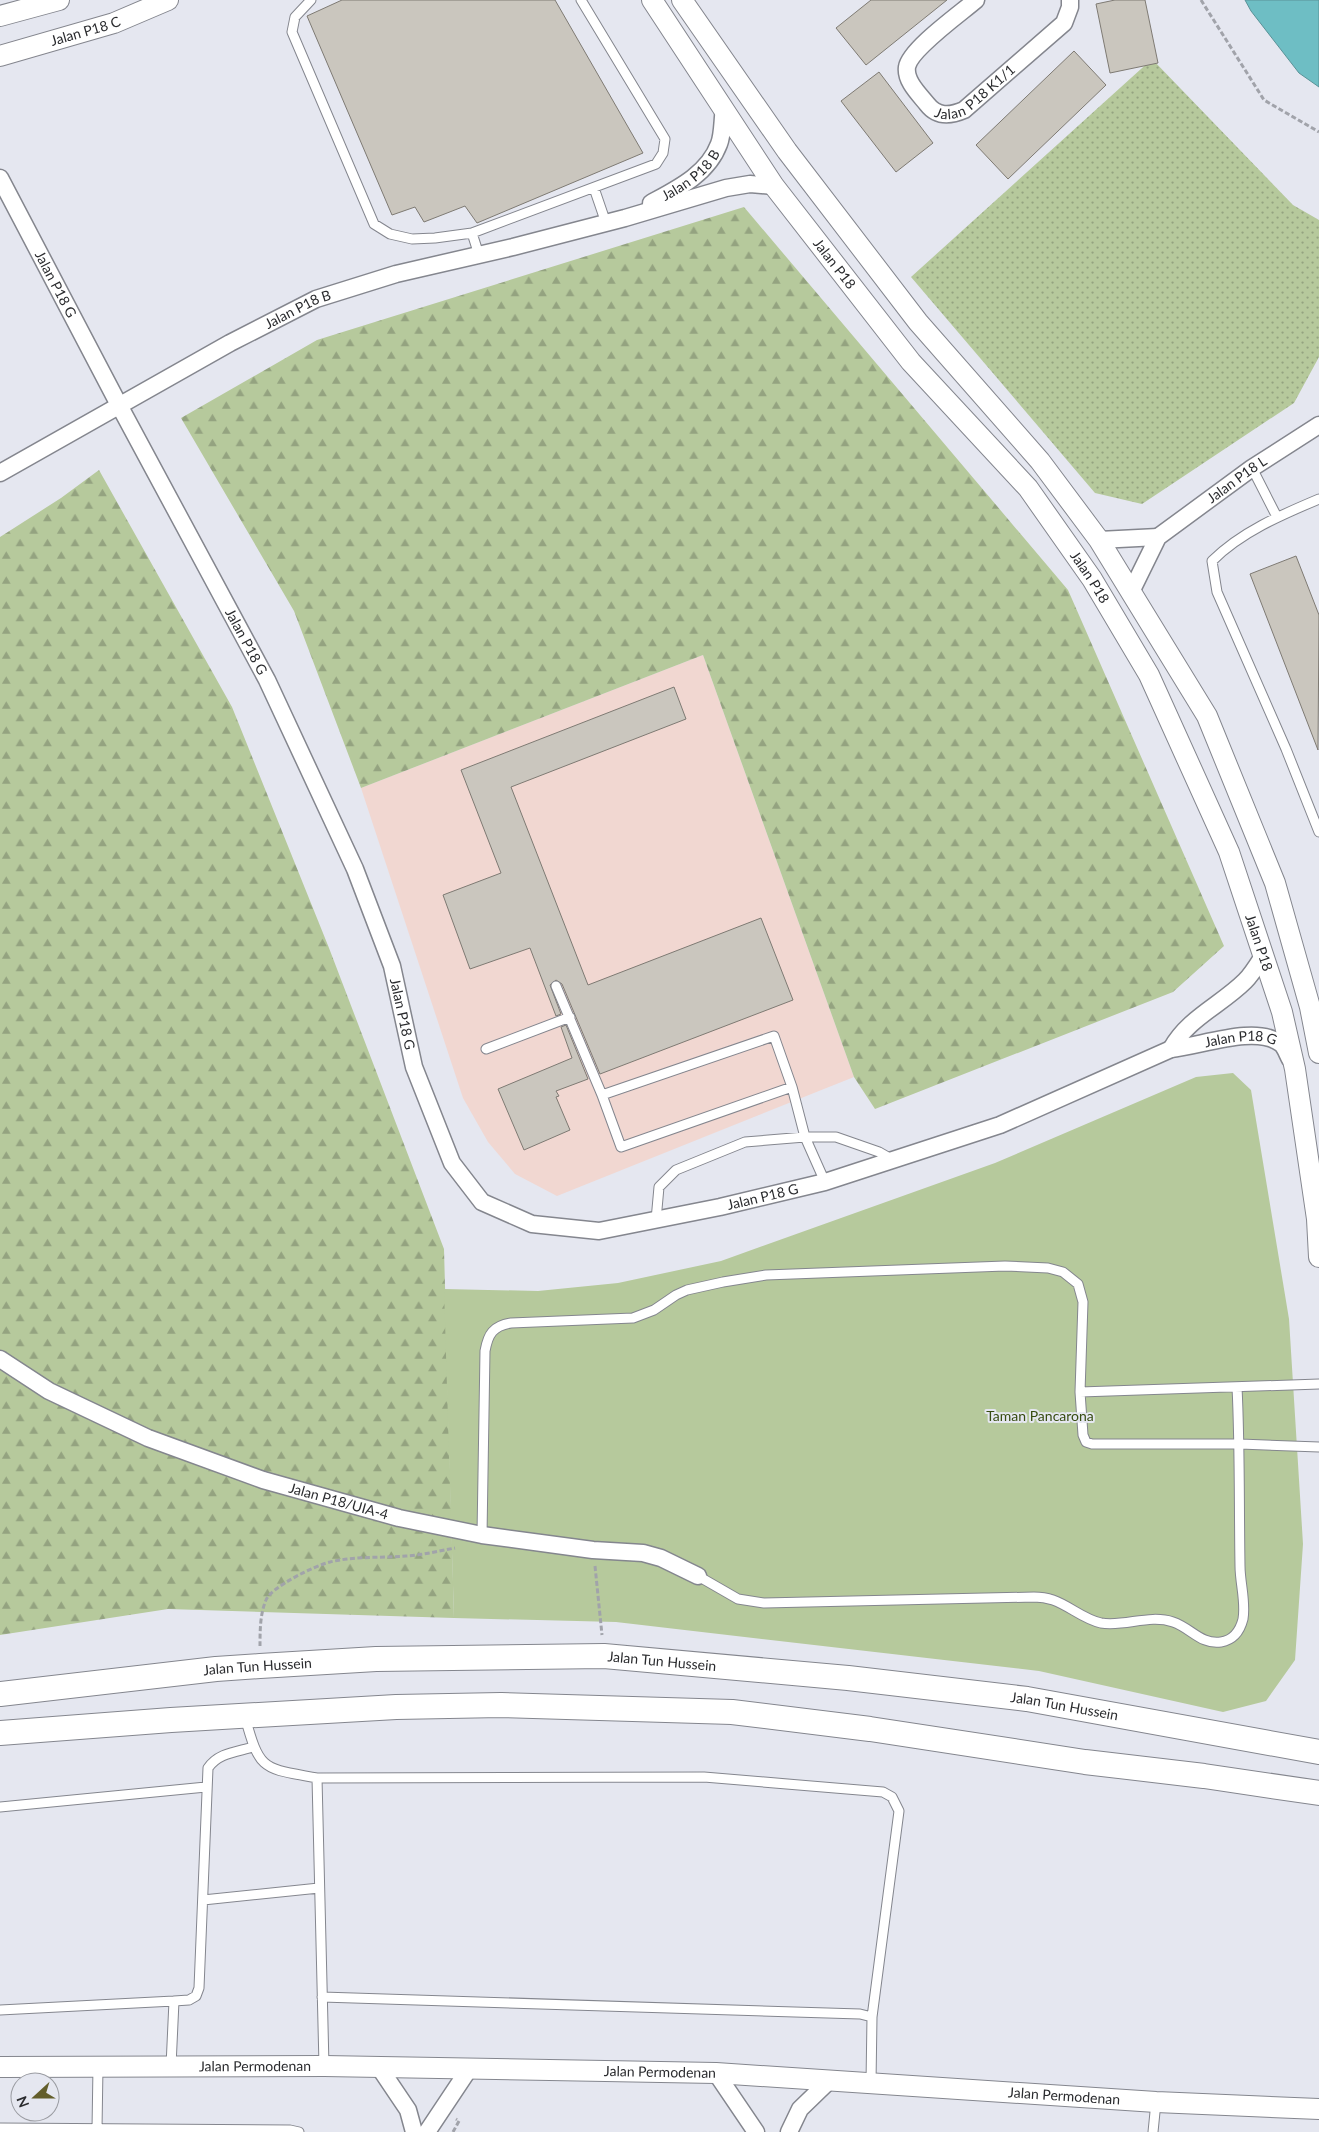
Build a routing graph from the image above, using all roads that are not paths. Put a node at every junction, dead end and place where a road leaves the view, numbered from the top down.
1 (59, 0) edge
2 (168, 0) edge
3 (311, 0) edge
4 (581, 0) edge
5 (652, 0) edge
6 (682, 0) edge
7 (976, 0) edge
8 (1070, 0) edge
9 (0, 16) edge
10 (0, 56) edge
11 (724, 109) junction
12 (0, 178) edge
13 (774, 186) junction
14 (594, 188) junction
15 (625, 218) junction
16 (606, 222) junction
17 (472, 233) junction
18 (479, 255) junction
19 (119, 405) junction
20 (1319, 425) edge
21 (1252, 468) junction
22 (0, 472) edge
23 (1319, 499) edge
24 (1277, 517) junction
25 (1158, 537) junction
26 (1099, 540) junction
27 (1131, 592) junction
28 (1319, 832) edge
29 (1263, 956) junction
30 (556, 986) dead end
31 (570, 1017) junction
32 (486, 1048) dead end
33 (1171, 1049) junction
34 (1319, 1053) edge
35 (1295, 1069) junction
36 (792, 1087) junction
37 (602, 1095) junction
38 (805, 1136) junction
39 (893, 1160) junction
40 (825, 1182) junction
41 (656, 1220) junction
42 (1319, 1257) edge
43 (0, 1359) edge
44 (1319, 1384) edge
45 (1237, 1387) junction
46 (1080, 1392) junction
47 (1240, 1444) junction
48 (1319, 1447) edge
49 (482, 1535) junction
50 (698, 1576) joint
51 (0, 1694) edge
52 (245, 1715) junction
53 (0, 1733) edge
54 (253, 1748) junction
55 (1319, 1752) edge
56 (317, 1778) junction
57 (206, 1787) junction
58 (1319, 1793) edge
59 (0, 1807) edge
60 (320, 1888) junction
61 (203, 1900) junction
62 (322, 1997) junction
63 (174, 2001) junction
64 (0, 2010) edge
65 (872, 2017) junction
66 (171, 2066) junction
67 (324, 2066) junction
68 (0, 2067) edge
69 (98, 2067) junction
70 (379, 2067) junction
71 (469, 2069) junction
72 (716, 2073) junction
73 (830, 2080) junction
74 (871, 2083) junction
75 (1156, 2102) junction
76 (1319, 2109) edge
77 (0, 2128) edge
78 (97, 2129) junction
79 (299, 2132) edge
80 (414, 2132) edge
81 (427, 2132) edge
82 (756, 2132) edge
83 (789, 2132) edge
84 (1153, 2132) edge

1 - 9 street
2 - 10 street, Jalan P18 C
3 - 17 lane
4 - 14 lane
5 - 11 street, Jalan P18
6 - 26 street, Jalan P18
7 - 8 street, Jalan P18 K1/1
11 - 13 street, Jalan P18
11 - 15 street, Jalan P18 B
12 - 19 street, Jalan P18 G
13 - 15 street, Jalan P18 B
13 - 29 street, Jalan P18
14 - 16 lane
14 - 17 lane
15 - 16 street, Jalan P18 B
16 - 18 street, Jalan P18 B
17 - 18 lane
18 - 19 street, Jalan P18 B
19 - 22 street, Jalan P18 B
19 - 41 street, Jalan P18 G
20 - 21 street, Jalan P18 L
21 - 24 lane
21 - 25 street, Jalan P18 L
23 - 24 lane
24 - 28 lane
25 - 26 street
25 - 27 street, Jalan P18 L
26 - 27 street, Jalan P18
27 - 34 street, Jalan P18
29 - 33 street, Jalan P18 G
29 - 35 street, Jalan P18
30 - 31 lane
31 - 32 lane
31 - 37 lane
33 - 35 street, Jalan P18 G
33 - 39 street, Jalan P18 G
35 - 42 street, Jalan P18
36 - 37 lane
36 - 37 lane
36 - 38 lane
38 - 39 lane
38 - 40 lane
38 - 41 lane
39 - 40 street, Jalan P18 G
40 - 41 street, Jalan P18 G
43 - 49 street, Jalan P18/UIA-4
44 - 45 lane
45 - 46 lane
45 - 47 lane
46 - 47 lane
46 - 49 lane
47 - 48 lane
47 - 50 lane
49 - 50 street, Jalan P18/UIA-4
51 - 55 main road, Jalan Tun Hussein
52 - 53 main road
52 - 54 lane
52 - 58 main road
54 - 56 lane
54 - 57 lane
56 - 60 lane
56 - 65 lane
57 - 59 lane
57 - 61 lane
60 - 61 lane
60 - 62 lane
61 - 63 lane
62 - 65 lane
62 - 67 lane
63 - 64 lane
63 - 66 lane
65 - 74 lane
66 - 67 street, Jalan Permodenan
66 - 69 street, Jalan Permodenan
67 - 70 street, Jalan Permodenan
68 - 69 street, Jalan Permodenan
69 - 78 lane
70 - 71 street, Jalan Permodenan
70 - 80 street
71 - 72 street, Jalan Permodenan
71 - 81 street
72 - 73 street, Jalan Permodenan
72 - 82 street
73 - 74 street, Jalan Permodenan
73 - 83 street
74 - 75 street, Jalan Permodenan
75 - 76 street, Jalan Permodenan
75 - 84 lane
77 - 78 lane
78 - 79 lane

